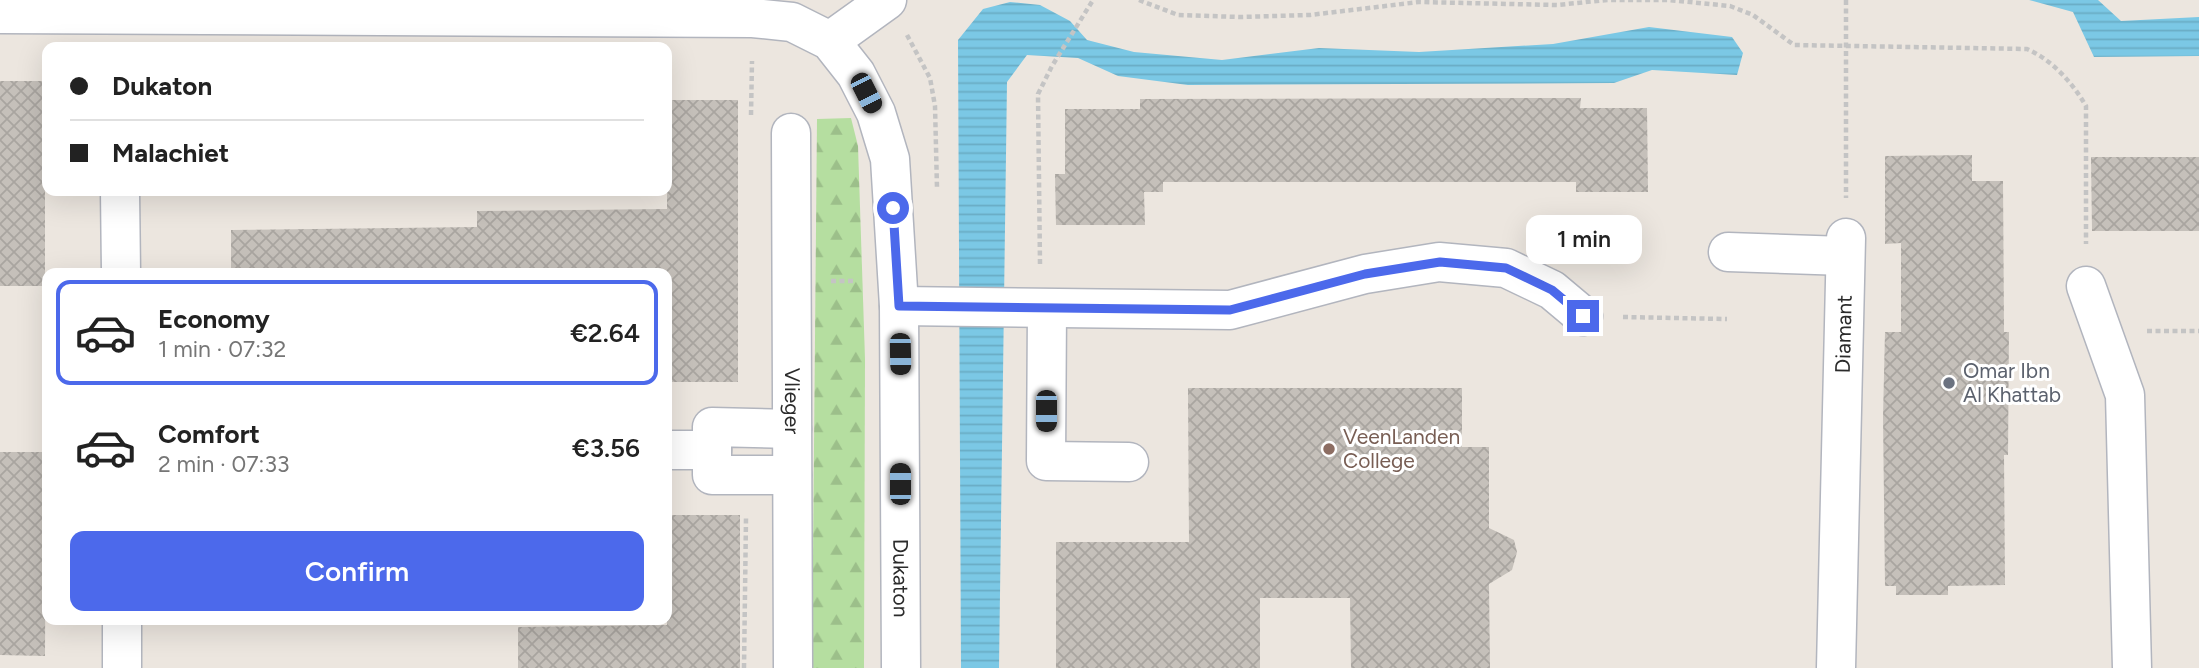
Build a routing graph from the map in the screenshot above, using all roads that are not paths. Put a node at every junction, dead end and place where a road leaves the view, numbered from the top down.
1 (887, 0) edge
2 (0, 14) edge
3 (118, 31) edge
4 (830, 41) junction
5 (791, 133) dead end
6 (120, 196) edge
7 (1728, 252) dead end
8 (121, 268) edge
9 (2086, 286) road end
10 (899, 306) junction
11 (1047, 309) junction
12 (1583, 316) road end
13 (792, 429) junction
14 (672, 450) edge
15 (712, 450) junction
16 (1129, 462) dead end
17 (792, 475) junction
18 (122, 625) edge
19 (122, 668) edge
20 (793, 668) edge
21 (901, 668) edge
22 (1836, 668) edge
23 (2132, 668) edge

1 - 4 street
2 - 3 street
3 - 4 street
4 - 10 street, Dukaton
5 - 13 street, Vlieger
6 - 8 street
7 - 22 street, Diamant
9 - 23 street
10 - 11 street
10 - 21 street, Dukaton
11 - 12 street
11 - 16 street
13 - 15 street
13 - 17 street, Vlieger
14 - 15 street
15 - 17 street
17 - 20 street, Vlieger
18 - 19 street

